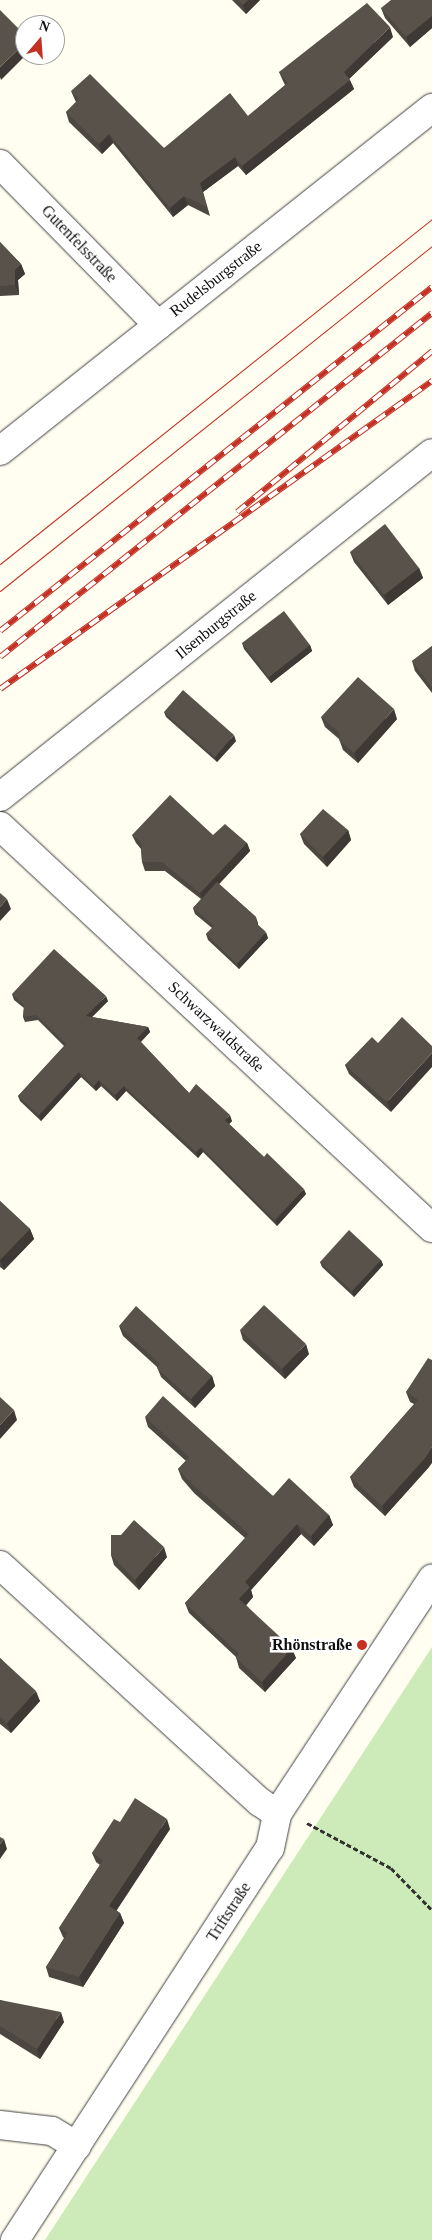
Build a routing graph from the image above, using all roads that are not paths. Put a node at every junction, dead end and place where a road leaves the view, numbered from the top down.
1 (432, 108) edge
2 (0, 164) edge
3 (158, 325) junction
4 (0, 451) edge
5 (432, 453) edge
6 (0, 797) edge
7 (0, 826) edge
8 (432, 1228) edge
9 (0, 1564) edge
10 (432, 1580) edge
11 (278, 1814) junction
12 (0, 2125) edge
13 (77, 2146) junction
14 (15, 2240) edge

1 - 3 street, Rudelsburgstraße
2 - 3 street, Gutenfelsstraße
3 - 4 street, Rudelsburgstraße
5 - 6 street, Ilsenburgstraße
7 - 8 street, Schwarzwaldstraße
9 - 11 street
10 - 11 street, Triftstraße
11 - 13 street, Triftstraße
12 - 13 street
13 - 14 street, Triftstraße

